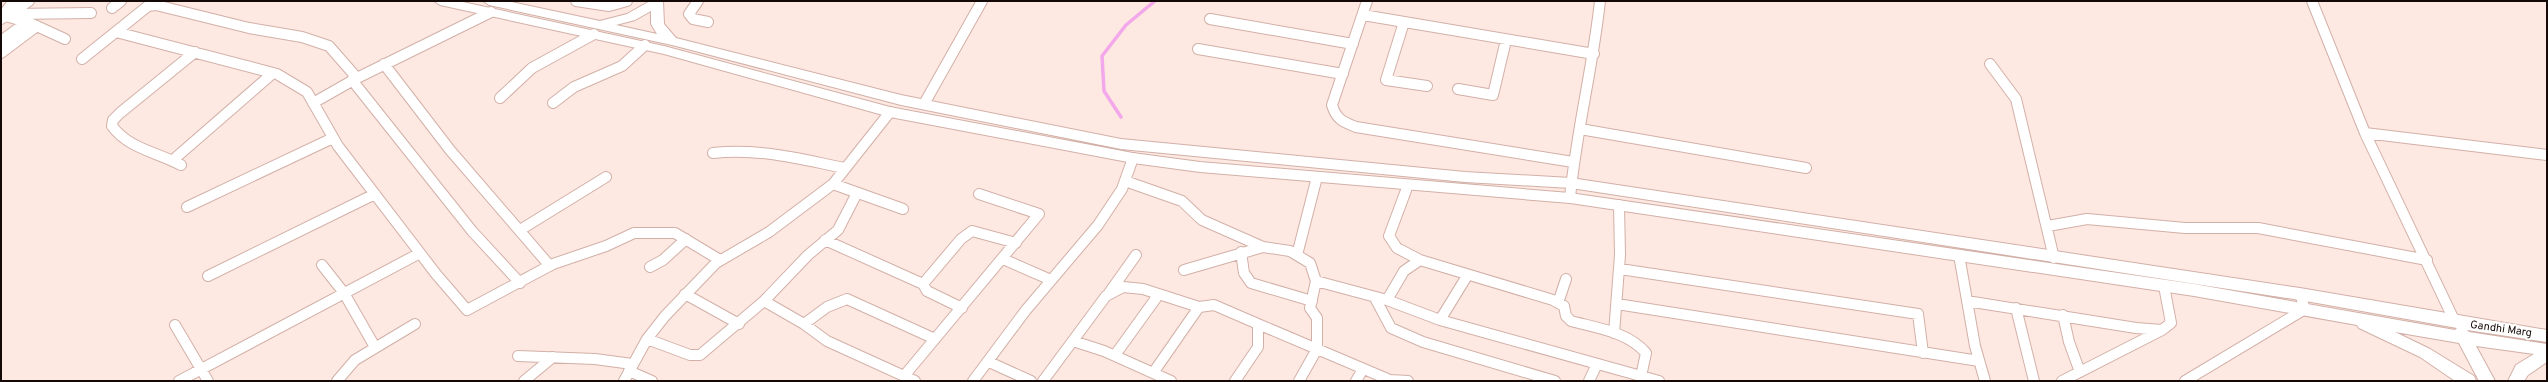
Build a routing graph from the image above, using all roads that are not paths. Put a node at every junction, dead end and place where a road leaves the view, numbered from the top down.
1 (14, 1) edge
2 (29, 1) edge
3 (121, 1) edge
4 (440, 1) edge
5 (576, 1) edge
6 (627, 1) edge
7 (698, 1) edge
8 (982, 1) edge
9 (1367, 1) edge
10 (1600, 1) edge
11 (2312, 1) edge
12 (659, 2) edge
13 (490, 6) edge
14 (112, 8) dead end
15 (91, 13) dead end
16 (1364, 15) junction
17 (5, 17) edge
18 (1210, 20) dead end
19 (27, 22) junction
20 (708, 22) dead end
21 (1404, 22) junction
22 (37, 26) junction
23 (596, 29) junction
24 (116, 32) junction
25 (627, 36) junction
26 (65, 39) dead end
27 (1506, 40) junction
28 (1, 41) edge
29 (672, 41) junction
30 (1353, 44) junction
31 (645, 45) junction
32 (1198, 49) dead end
33 (195, 52) junction
34 (1, 53) edge
35 (1594, 54) junction
36 (82, 59) dead end
37 (384, 64) junction
38 (1990, 64) dead end
39 (273, 73) junction
40 (1343, 74) junction
41 (354, 79) junction
42 (1427, 86) dead end
43 (1458, 89) dead end
44 (500, 98) dead end
45 (313, 102) junction
46 (553, 103) dead end
47 (924, 104) junction
48 (890, 112) junction
49 (1580, 129) junction
50 (2365, 132) junction
51 (333, 138) junction
52 (713, 153) dead end
53 (2547, 155) edge
54 (1133, 158) junction
55 (1573, 162) junction
56 (846, 168) junction
57 (1806, 168) dead end
58 (606, 177) dead end
59 (1316, 177) junction
60 (1125, 181) junction
61 (1571, 183) junction
62 (833, 184) junction
63 (1408, 185) junction
64 (857, 193) junction
65 (375, 194) junction
66 (979, 194) dead end
67 (1570, 198) junction
68 (1620, 206) junction
69 (187, 207) dead end
70 (903, 209) dead end
71 (2048, 226) junction
72 (520, 230) junction
73 (686, 239) junction
74 (825, 240) junction
75 (1016, 243) junction
76 (1263, 247) junction
77 (1241, 252) junction
78 (420, 253) junction
79 (1136, 255) dead end
80 (1297, 255) junction
81 (1958, 255) junction
82 (2054, 258) junction
83 (1003, 259) junction
84 (720, 260) junction
85 (1420, 260) junction
86 (2427, 260) junction
87 (322, 265) dead end
88 (550, 266) junction
89 (650, 267) dead end
90 (1620, 269) junction
91 (1184, 270) dead end
92 (208, 276) dead end
93 (1467, 276) junction
94 (1566, 279) dead end
95 (1051, 280) junction
96 (1316, 281) junction
97 (520, 283) junction
98 (923, 284) junction
99 (2164, 286) junction
100 (344, 293) junction
101 (685, 294) junction
102 (1159, 294) junction
103 (2300, 294) junction
104 (1106, 296) junction
105 (1375, 298) junction
106 (1312, 300) junction
107 (1387, 300) junction
108 (1967, 300) junction
109 (764, 301) junction
110 (1558, 303) junction
111 (1617, 304) junction
112 (1199, 307) junction
113 (962, 308) junction
114 (2016, 308) junction
115 (2306, 309) junction
116 (2063, 315) junction
117 (2347, 316) junction
118 (1440, 320) junction
119 (2455, 322) junction
120 (415, 324) dead end
121 (738, 324) junction
122 (804, 324) junction
123 (1258, 324) junction
124 (175, 325) dead end
125 (2162, 330) junction
126 (1614, 333) junction
127 (2547, 336) edge
128 (2464, 338) junction
129 (647, 339) junction
130 (935, 339) junction
131 (1074, 341) junction
132 (375, 347) junction
133 (1316, 350) junction
134 (2547, 350) edge
135 (1923, 352) junction
136 (2547, 354) edge
137 (1114, 355) junction
138 (518, 356) dead end
139 (553, 357) junction
140 (1979, 360) junction
141 (988, 362) junction
142 (1597, 364) junction
143 (202, 369) junction
144 (1362, 369) junction
145 (628, 372) edge
146 (2080, 372) junction
147 (1153, 373) junction
148 (904, 376) junction
149 (1640, 378) edge
150 (179, 381) edge
151 (208, 381) edge
152 (337, 381) edge
153 (524, 381) edge
154 (652, 381) edge
155 (915, 381) edge
156 (973, 381) edge
157 (1031, 381) edge
158 (1043, 381) edge
159 (1172, 381) edge
160 (1235, 381) edge
161 (1299, 381) edge
162 (1356, 381) edge
163 (1408, 381) edge
164 (1555, 381) edge
165 (1590, 381) edge
166 (1659, 381) edge
167 (1985, 381) edge
168 (2034, 381) edge
169 (2062, 381) edge
170 (2185, 381) edge
171 (2468, 381) edge
172 (2487, 381) edge
173 (2516, 381) edge

1 - 17 street
2 - 17 street
3 - 14 street
4 - 13 main road
5 - 6 street
7 - 20 street
8 - 47 street
9 - 16 street
10 - 35 street
11 - 50 street
12 - 23 main road
12 - 25 main road
12 - 29 main road
13 - 23 main road
13 - 37 street
15 - 17 street
16 - 21 street
16 - 30 street
17 - 19 street
18 - 30 street
19 - 22 street
19 - 28 street
21 - 27 street
21 - 42 street
22 - 26 street
22 - 34 street
23 - 25 main road
23 - 44 street
24 - 33 street
24 - 36 street
24 - 41 street
25 - 29 main road, Gandhi Marg
25 - 31 main road
27 - 35 street
27 - 43 street
29 - 47 main road, Gandhi Marg
30 - 40 street
31 - 46 street
31 - 48 main road
32 - 40 street
33 - 39 street
33 - 39 street
35 - 49 street
37 - 41 street
37 - 72 street
38 - 71 street
39 - 45 street
40 - 55 street
41 - 45 street
41 - 97 street
45 - 51 street
47 - 61 main road, Gandhi Marg
48 - 54 main road
48 - 56 street
49 - 55 street
49 - 57 street
50 - 53 street
50 - 86 street
51 - 65 street
51 - 69 street
52 - 56 street
54 - 59 main road
54 - 60 street
55 - 61 street
56 - 62 street
58 - 72 street
59 - 63 main road
59 - 80 street
60 - 76 street
60 - 95 street
61 - 67 street
61 - 82 main road, Gandhi Marg
62 - 64 street
62 - 84 street
63 - 67 main road
63 - 85 street
64 - 70 street
64 - 74 street
65 - 78 street
65 - 92 street
66 - 75 street
67 - 68 main road
68 - 81 main road
68 - 90 street
71 - 82 street
71 - 86 street
72 - 88 street
73 - 84 street
73 - 88 street
73 - 89 street
74 - 98 street
74 - 109 street
75 - 83 street
75 - 98 street
76 - 77 street
76 - 80 street
77 - 91 street
77 - 106 street
78 - 97 street
78 - 100 street
79 - 104 street
80 - 96 street
81 - 99 main road
81 - 108 street
82 - 103 main road, Gandhi Marg
83 - 95 street
83 - 113 street
84 - 101 street
85 - 93 street
85 - 107 street
86 - 119 street
87 - 100 street
88 - 97 street
90 - 111 street
90 - 135 street
93 - 110 street
93 - 118 street
94 - 110 street
95 - 141 street
96 - 105 street
96 - 106 street
98 - 113 street
99 - 115 main road
99 - 125 street
100 - 132 street
100 - 143 street
101 - 121 street
101 - 129 street
102 - 104 street
102 - 112 street
102 - 137 street
103 - 115 street
103 - 119 main road, Gandhi Marg
104 - 131 street
105 - 107 street
105 - 164 street
106 - 133 street
107 - 118 street
108 - 114 street
108 - 140 street
109 - 121 street
109 - 122 street
110 - 126 street
111 - 126 street
111 - 135 street
112 - 123 street
112 - 147 street
113 - 130 street
114 - 116 street
114 - 168 street
115 - 117 main road
115 - 170 street
116 - 125 street
116 - 146 street
117 - 128 main road, Gandhi Marg
117 - 171 main road
118 - 142 street
119 - 127 main road, Gandhi Marg
119 - 128 main road
120 - 132 street
121 - 129 street
122 - 130 street
122 - 148 street
123 - 133 street
123 - 160 street
124 - 143 street
125 - 146 street
126 - 149 street
128 - 134 main road, Gandhi Marg
128 - 172 main road
129 - 145 street
130 - 148 street
131 - 137 street
131 - 158 street
132 - 152 street
133 - 144 street
133 - 161 street
135 - 140 street
136 - 173 main road
137 - 147 street
138 - 139 street
139 - 145 street
139 - 153 street
140 - 167 street
141 - 156 street
141 - 157 street
142 - 149 street
142 - 165 street
143 - 150 street
143 - 151 street
144 - 162 street
144 - 163 street
145 - 154 street
146 - 169 street
147 - 159 street
148 - 155 street
149 - 166 street

